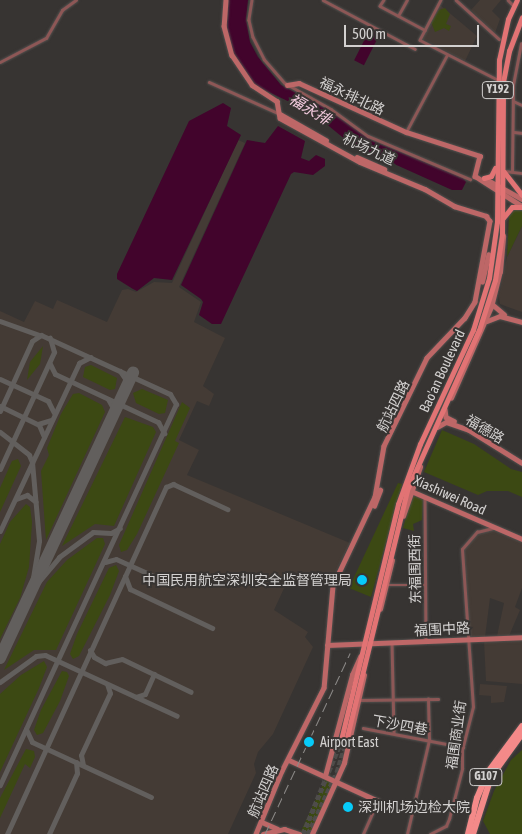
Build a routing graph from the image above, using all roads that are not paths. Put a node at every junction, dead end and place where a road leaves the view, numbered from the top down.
1 (76, 0) edge
2 (226, 0) edge
3 (252, 0) edge
4 (323, 0) edge
5 (384, 0) edge
6 (407, 0) edge
7 (441, 0) edge
8 (456, 0) edge
9 (508, 0) edge
10 (517, 0) edge
11 (514, 6) junction
12 (398, 16) junction
13 (522, 17) edge
14 (425, 30) junction
15 (499, 38) dead end
16 (521, 44) dead end
17 (415, 48) dead end
18 (447, 54) junction
19 (0, 62) edge
20 (498, 80) junction
21 (209, 82) dead end
22 (287, 85) junction
23 (513, 100) junction
24 (522, 105) edge
25 (280, 116) junction
26 (406, 132) junction
27 (514, 132) junction
28 (522, 133) edge
29 (497, 163) junction
30 (503, 171) junction
31 (512, 172) junction
32 (522, 173) edge
33 (475, 176) junction
34 (484, 178) junction
35 (470, 179) dead end
36 (497, 185) junction
37 (503, 189) junction
38 (522, 195) edge
39 (522, 199) edge
40 (522, 206) edge
41 (465, 208) joint
42 (503, 218) junction
43 (503, 225) junction
44 (492, 304) junction
45 (522, 321) edge
46 (486, 322) junction
47 (445, 409) junction
48 (452, 422) junction
49 (437, 427) junction
50 (427, 442) junction
51 (422, 462) junction
52 (522, 462) edge
53 (408, 489) junction
54 (425, 497) junction
55 (495, 527) junction
56 (522, 536) edge
57 (425, 584) junction
58 (387, 586) junction
59 (376, 622) junction
60 (522, 638) edge
61 (467, 640) junction
62 (426, 642) junction
63 (392, 643) junction
64 (364, 644) junction
65 (371, 644) junction
66 (327, 645) junction
67 (362, 654) junction
68 (366, 666) junction
69 (428, 699) junction
70 (438, 699) dead end
71 (359, 700) junction
72 (394, 701) junction
73 (363, 728) dead end
74 (521, 731) edge
75 (394, 733) junction
76 (429, 740) junction
77 (463, 747) junction
78 (289, 760) junction
79 (325, 776) junction
80 (337, 782) junction
81 (378, 801) joint
82 (262, 822) junction
83 (279, 829) junction
84 (299, 833) edge
85 (256, 834) edge
86 (263, 834) edge
87 (312, 834) edge
88 (363, 834) edge
89 (407, 834) edge
90 (430, 834) edge
91 (468, 834) edge
92 (473, 834) edge

1 - 19 street
2 - 25 main road
3 - 22 street
4 - 17 street
5 - 12 street
6 - 12 street
7 - 14 street
8 - 15 street
9 - 11 street
10 - 11 main road, Bao'an Boulevard / Y192
11 - 20 main road, Bao'an Boulevard / Y192
12 - 14 street
13 - 30 main road, Bao'an Boulevard / Y192
14 - 18 street
16 - 23 street
18 - 20 street
18 - 26 street
20 - 29 main road, Bao'an Boulevard / Y192
21 - 25 street, 机场九道
22 - 26 main road, 福永排北路
22 - 35 street
23 - 24 street
23 - 27 street
25 - 41 main road, 机场九道
26 - 33 main road, 福永排北路
27 - 28 street
27 - 31 street
29 - 34 main road
29 - 36 main road, Bao'an Boulevard / Y192
30 - 31 street
30 - 37 main road, Bao'an Boulevard / Y192
30 - 38 main road
31 - 32 street
33 - 34 main road
33 - 36 main road
34 - 36 main road
36 - 37 main road
36 - 53 main road, Bao'an Boulevard
37 - 39 main road
37 - 40 main road
37 - 42 main road, Bao'an Boulevard
40 - 42 main road
41 - 66 main road, 航站四路
42 - 43 main road, Bao'an Boulevard
43 - 44 main road
43 - 50 main road, Bao'an Boulevard
44 - 45 main road
44 - 46 main road
45 - 46 main road
46 - 47 main road
47 - 48 main road, 福德路
47 - 49 main road
48 - 49 main road, 福德路
48 - 52 main road, 福德路
49 - 51 main road
50 - 51 main road
50 - 53 main road, Bao'an Boulevard
51 - 53 main road
53 - 54 main road, Xiashiwei Road
53 - 56 main road, Xiashiwei Road
53 - 58 main road
53 - 59 main road, Bao'an Boulevard
53 - 64 main road, Bao'an Boulevard
54 - 55 main road, Xiashiwei Road
54 - 57 street, 东福围西街
55 - 56 main road, Xiashiwei Road
55 - 61 street, 福围商业街
57 - 58 street
57 - 62 street, 东福围西街
58 - 59 main road
59 - 65 main road, Bao'an Boulevard
60 - 61 main road, 福围中路
61 - 62 main road, 福围中路
61 - 77 street, 福围商业街
62 - 63 main road, 福围中路
63 - 65 main road, 福围中路
63 - 72 street
64 - 65 main road, 福围中路
64 - 66 main road, 福围中路
64 - 67 main road, Bao'an Boulevard
65 - 68 main road, Bao'an Boulevard
66 - 78 main road, 航站四路
67 - 68 main road, Bao'an Boulevard
67 - 79 main road
68 - 71 main road
69 - 70 street
69 - 72 street
69 - 76 street
71 - 72 street
71 - 80 main road
72 - 75 street
73 - 75 street, 下沙四巷
74 - 91 highway, G107
74 - 92 highway, G107
75 - 76 street, 下沙四巷
76 - 77 street, 下沙四巷
76 - 89 street
77 - 90 street, 福围商业街
78 - 79 main road
78 - 82 main road, 航站四路
79 - 80 main road
80 - 81 main road
80 - 87 main road
81 - 88 street
82 - 83 main road
82 - 85 main road, 航站四路
83 - 84 main road
83 - 86 main road

